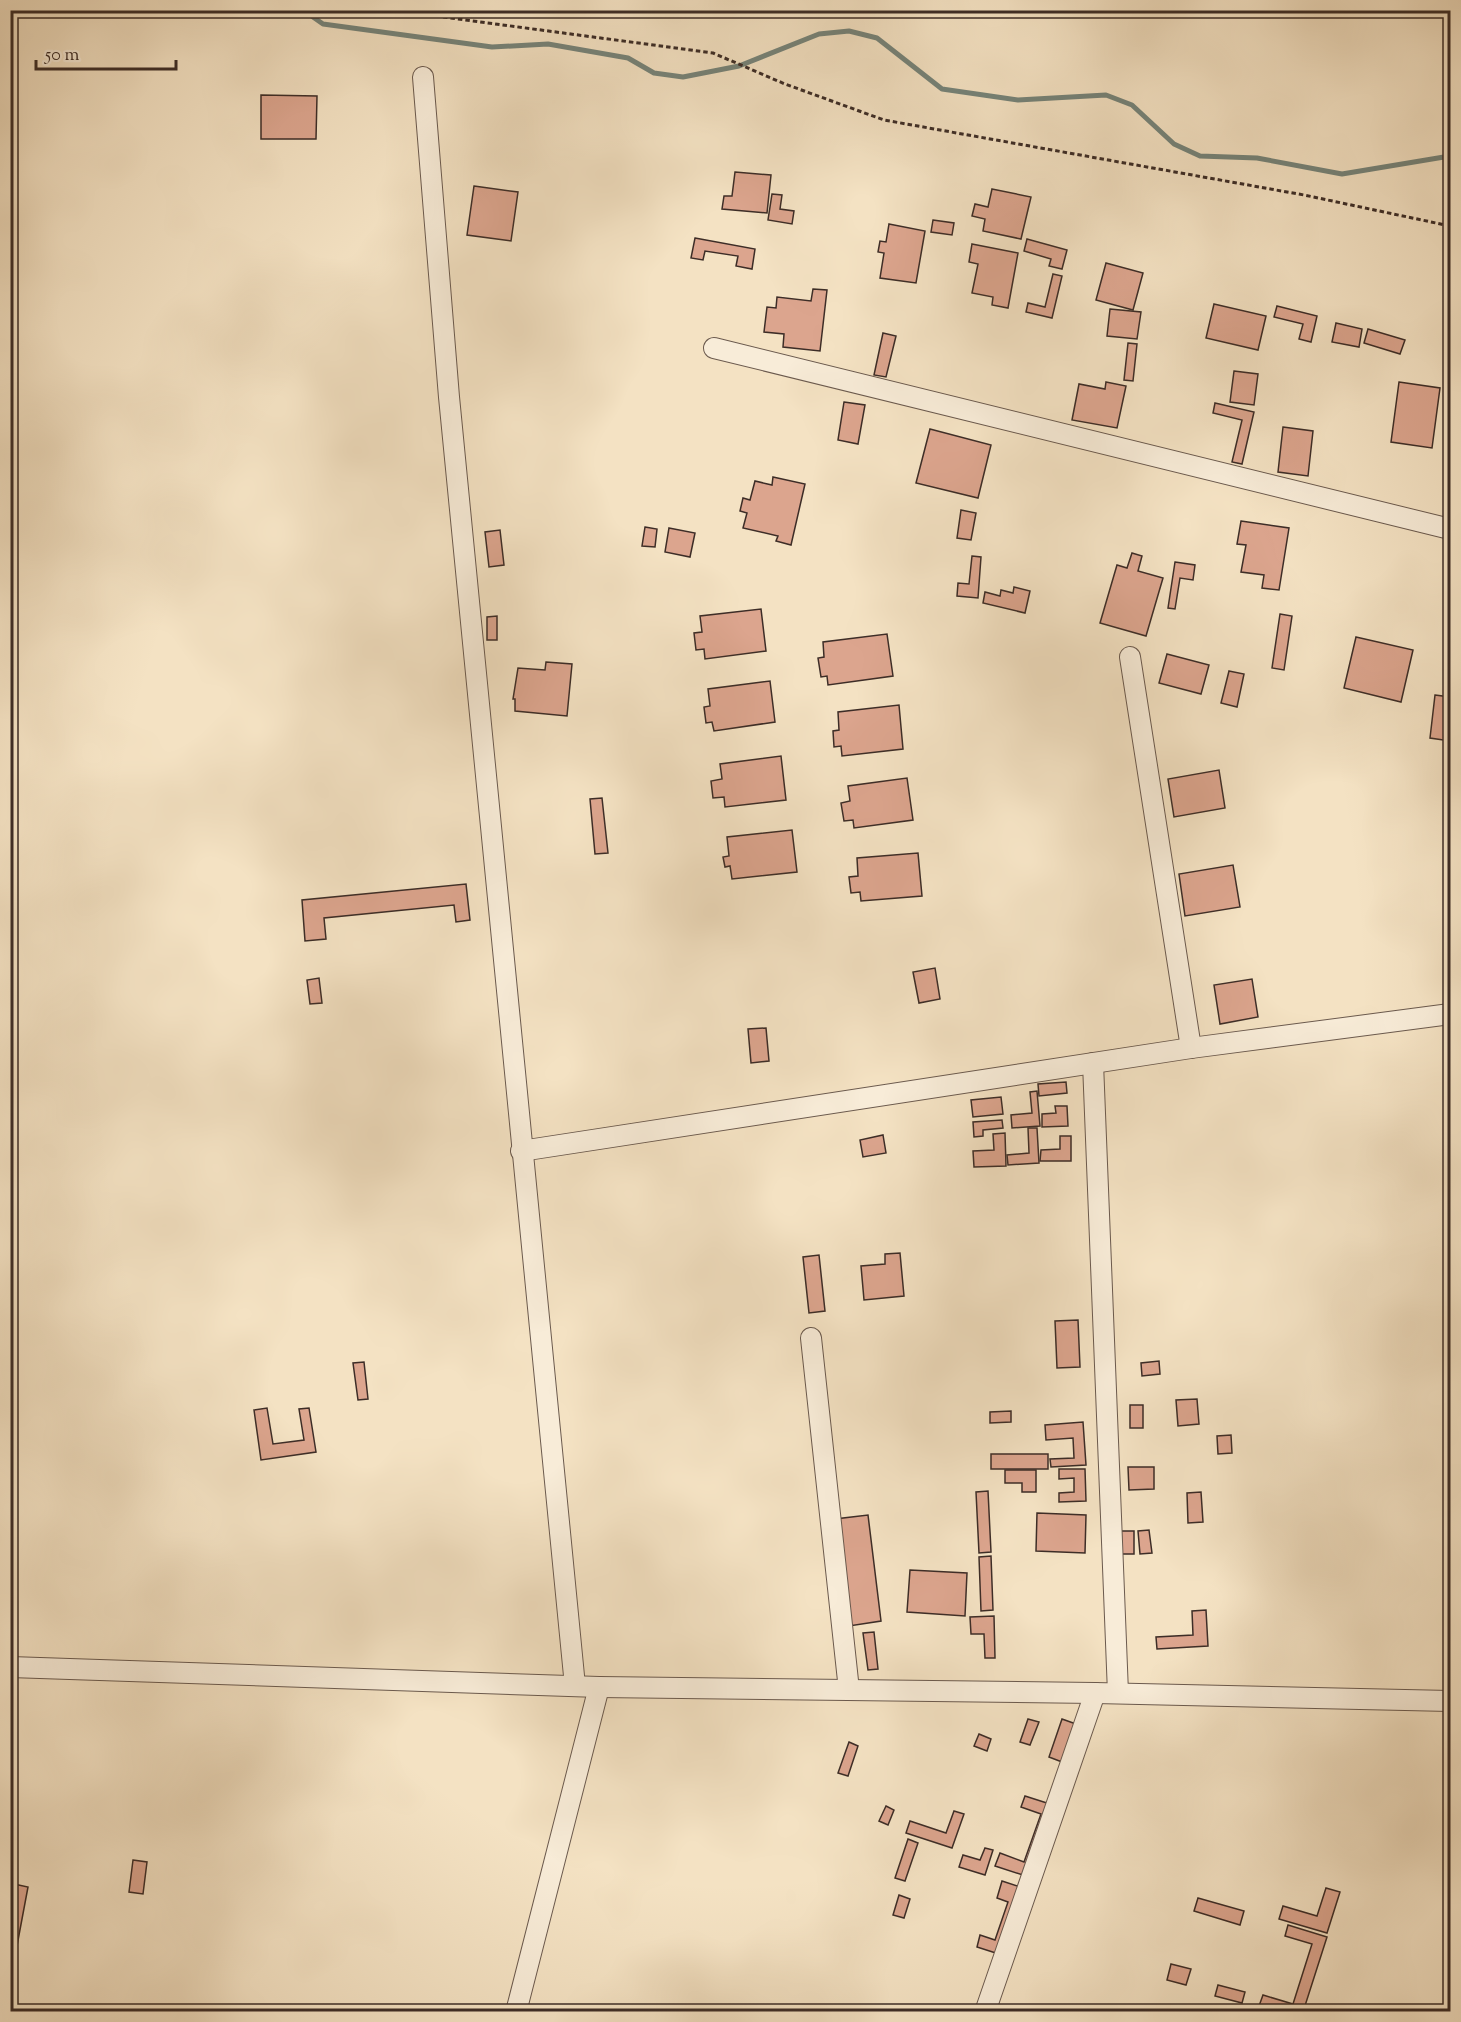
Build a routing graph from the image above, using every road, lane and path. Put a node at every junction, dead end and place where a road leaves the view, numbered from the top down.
1 (391, 10) edge
2 (423, 77) dead end
3 (1450, 226) edge
4 (714, 348) dead end
5 (1450, 529) edge
6 (1130, 657) dead end
7 (1450, 1014) edge
8 (1191, 1048) junction
9 (1094, 1063) junction
10 (521, 1151) junction
11 (811, 1338) dead end
12 (10, 1667) edge
13 (575, 1686) junction
14 (599, 1687) junction
15 (849, 1690) junction
16 (1095, 1693) junction
17 (1118, 1693) junction
18 (1450, 1701) edge
19 (516, 2012) edge
20 (985, 2012) edge

1 - 3 path
2 - 10 street
4 - 5 street
6 - 8 street
7 - 8 street
8 - 9 street
9 - 10 street
9 - 17 street
10 - 13 street
11 - 15 street
12 - 13 street
13 - 14 street
14 - 15 street
14 - 19 street
15 - 16 street
16 - 17 street
16 - 20 street
17 - 18 street

